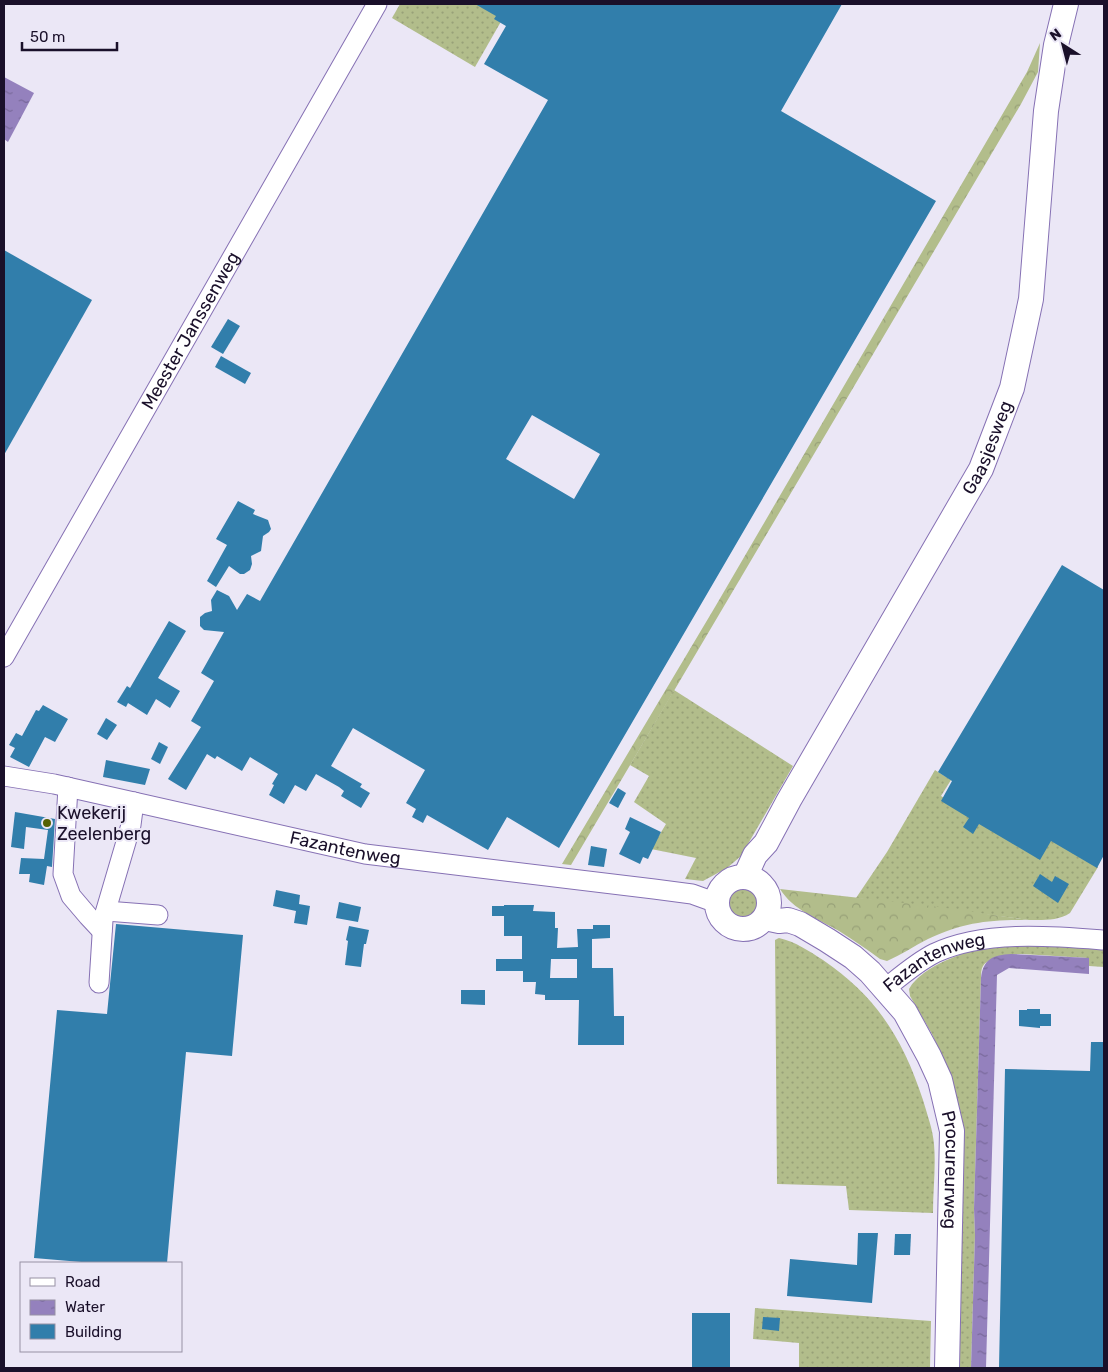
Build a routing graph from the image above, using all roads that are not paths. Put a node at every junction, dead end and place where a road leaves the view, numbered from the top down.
1 (377, 4) edge
2 (1066, 4) edge
3 (4, 657) edge
4 (4, 776) edge
5 (68, 787) junction
6 (134, 802) junction
7 (752, 880) junction
8 (719, 897) junction
9 (106, 911) junction
10 (767, 911) junction
11 (158, 915) dead end
12 (102, 930) junction
13 (1104, 940) edge
14 (99, 983) dead end
15 (886, 988) junction
16 (947, 1368) edge

1 - 3 street, Meester Janssenweg
2 - 7 main road, Gaasjesweg
4 - 5 street, Fazantenweg
5 - 6 street, Fazantenweg
5 - 12 street
6 - 8 street, Fazantenweg
6 - 9 street
7 - 8 main road
7 - 10 main road
8 - 10 main road
9 - 11 street
9 - 12 street
10 - 15 main road, Fazantenweg
12 - 14 street
13 - 15 street, Fazantenweg
15 - 16 main road, Procureurweg

